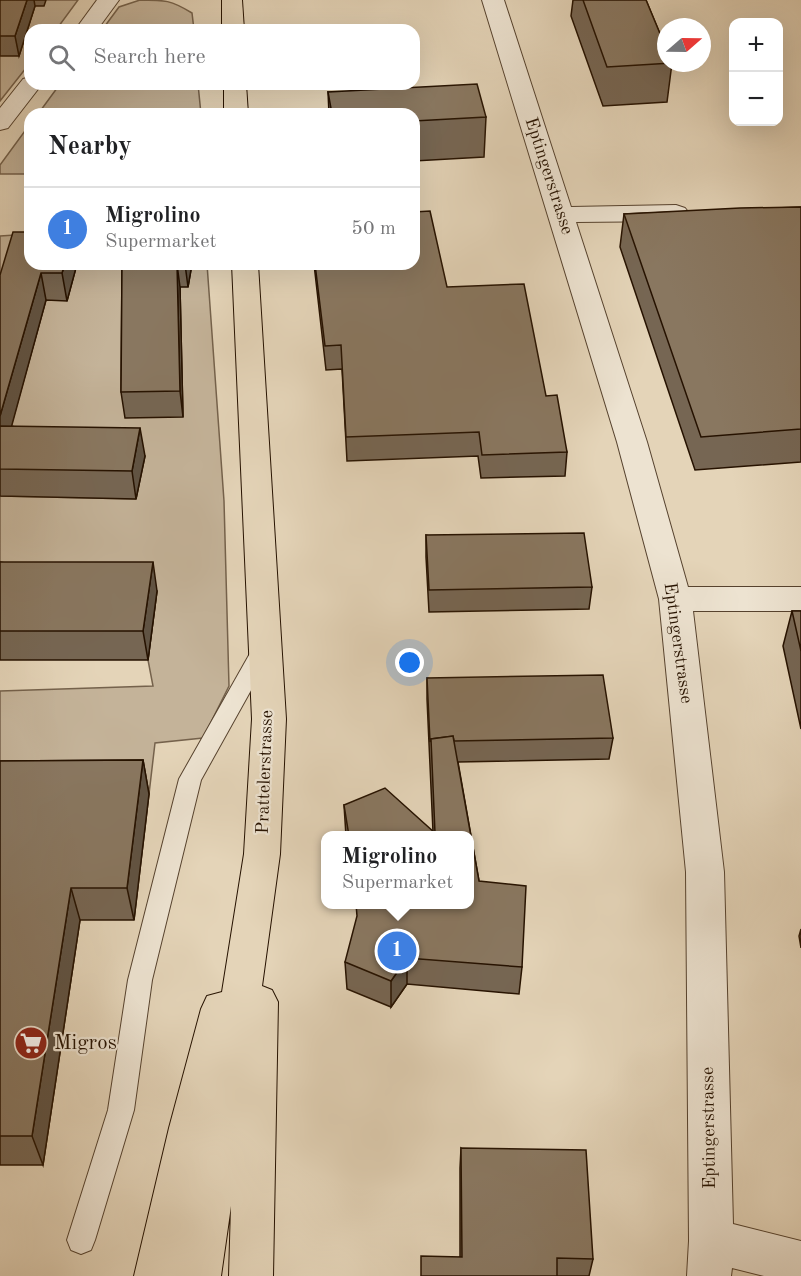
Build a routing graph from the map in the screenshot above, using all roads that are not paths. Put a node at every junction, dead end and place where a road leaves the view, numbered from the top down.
1 (108, 0) edge
2 (231, 0) edge
3 (493, 0) edge
4 (90, 24) edge
5 (233, 24) edge
6 (26, 90) edge
7 (235, 90) edge
8 (236, 108) edge
9 (0, 123) edge
10 (705, 213) edge
11 (562, 215) junction
12 (245, 270) edge
13 (675, 599) junction
14 (801, 599) edge
15 (266, 643) junction
16 (262, 854) junction
17 (81, 1240) dead end
18 (710, 1258) edge
19 (801, 1263) edge
20 (156, 1276) edge
21 (199, 1276) edge
22 (251, 1276) edge

1 - 4 street
2 - 5 main road
3 - 11 street, Eptingerstrasse
6 - 9 street
7 - 8 main road
10 - 11 street
11 - 13 street, Eptingerstrasse
12 - 15 main road, Prattelerstrasse
13 - 14 street
13 - 18 street, Eptingerstrasse
15 - 16 main road, Prattelerstrasse
15 - 17 lane
16 - 20 main road
16 - 21 main road, Prattelerstrasse
16 - 22 main road
18 - 19 street

